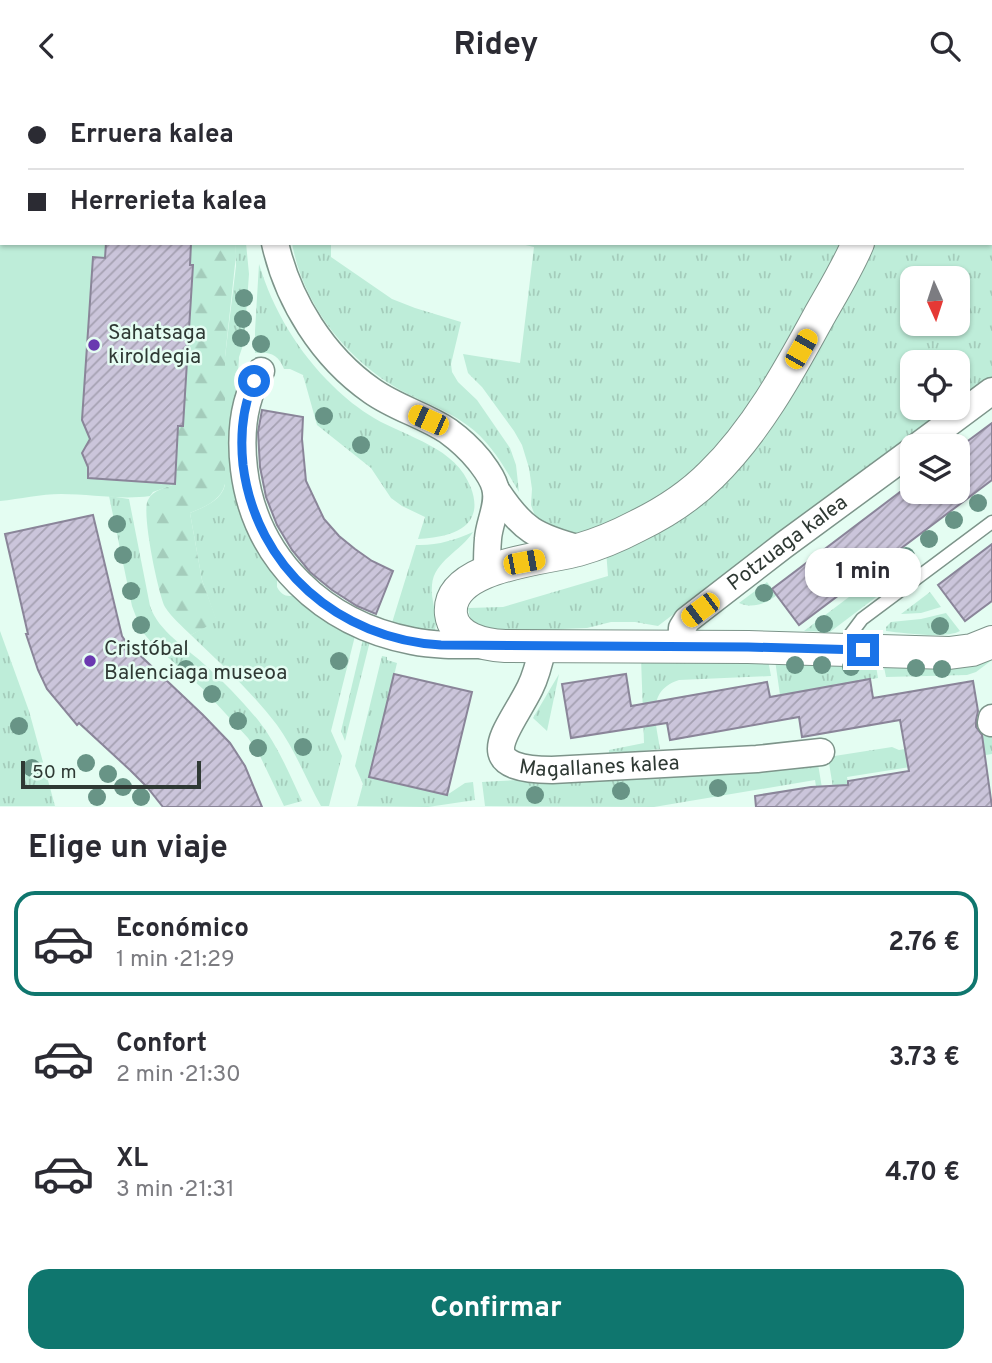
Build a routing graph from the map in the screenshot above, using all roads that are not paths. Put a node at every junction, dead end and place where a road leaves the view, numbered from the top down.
1 (276, 245) edge
2 (857, 245) edge
3 (261, 371) dead end
4 (992, 391) edge
5 (934, 434) edge
6 (900, 460) edge
7 (500, 506) junction
8 (992, 522) edge
9 (581, 549) junction
10 (497, 568) junction
11 (992, 642) edge
12 (487, 645) junction
13 (543, 646) junction
14 (681, 646) junction
15 (846, 650) junction
16 (821, 752) dead end

1 - 7 street
2 - 9 street
3 - 12 street
4 - 5 street
6 - 14 street, Potzuaga kalea
7 - 9 street
7 - 10 street
8 - 15 lane
9 - 10 street
10 - 12 street
11 - 15 street
12 - 13 street
13 - 14 street
13 - 16 street, Magallanes kalea
14 - 15 street

